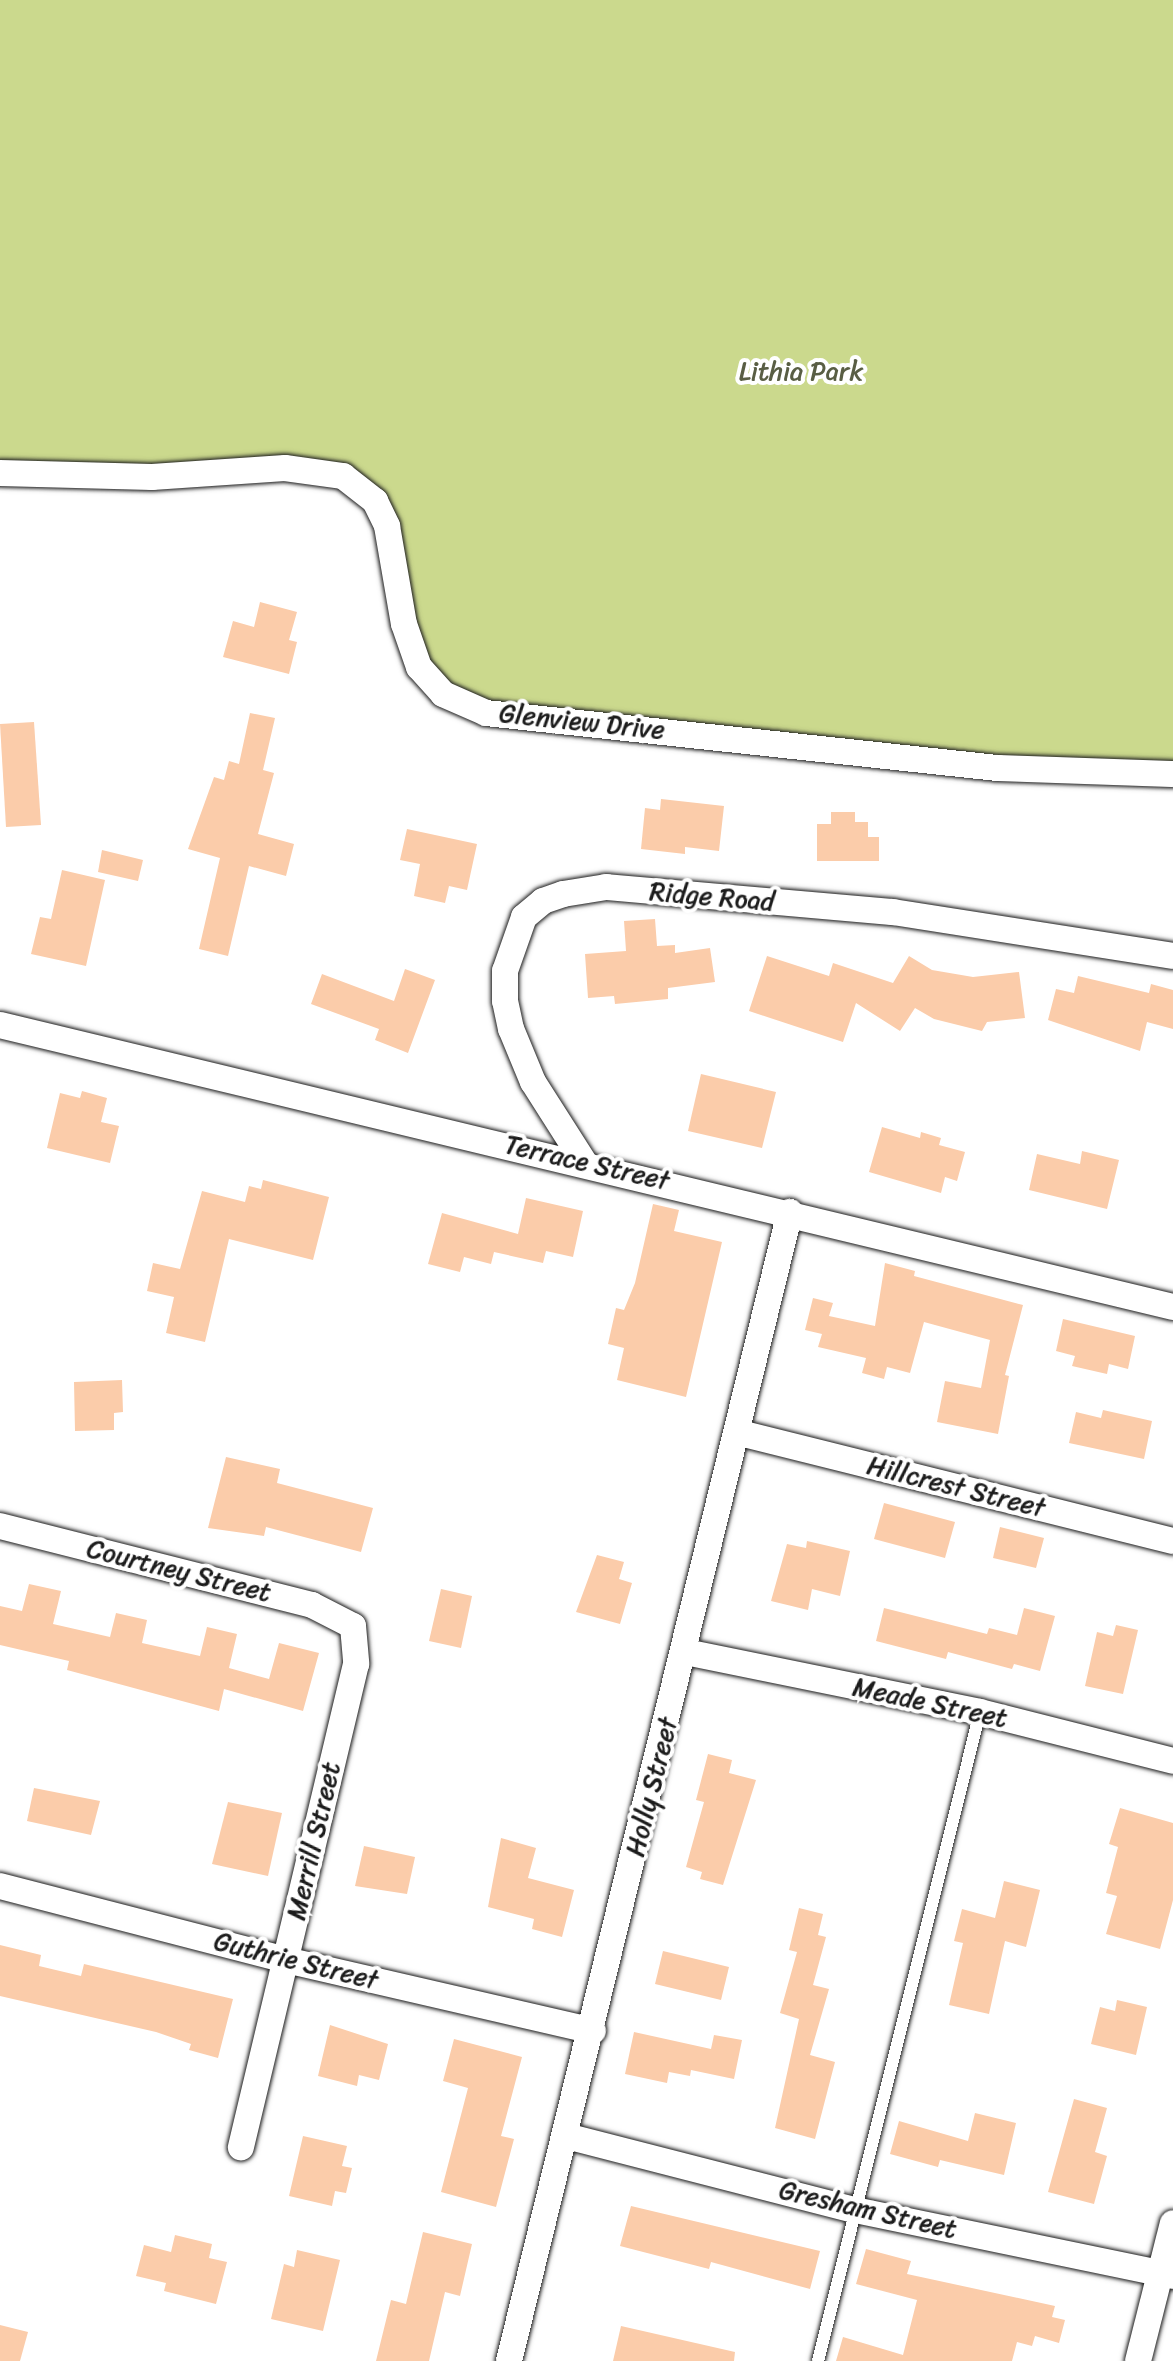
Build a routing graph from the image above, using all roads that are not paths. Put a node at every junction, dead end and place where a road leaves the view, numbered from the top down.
1 (0, 473) edge
2 (1173, 774) edge
3 (1173, 956) edge
4 (0, 1025) edge
5 (584, 1162) junction
6 (790, 1212) junction
7 (1173, 1307) edge
8 (740, 1433) junction
9 (0, 1526) edge
10 (1173, 1541) edge
11 (353, 1626) joint
12 (686, 1652) junction
13 (980, 1712) junction
14 (1173, 1761) edge
15 (0, 1886) edge
16 (286, 1960) junction
17 (593, 2031) junction
18 (566, 2136) junction
19 (241, 2148) dead end
20 (855, 2210) junction
21 (1173, 2223) edge
22 (1166, 2275) edge
23 (509, 2361) edge
24 (818, 2361) edge
25 (1138, 2361) edge

1 - 2 street, Glenview Drive
3 - 5 street, Ridge Road
4 - 5 street, Terrace Street
5 - 6 street, Terrace Street
6 - 7 street, Terrace Street
6 - 8 street, Holly Street
8 - 10 street, Hillcrest Street
8 - 12 street, Holly Street
9 - 11 street, Courtney Street
11 - 16 street, Merrill Street
12 - 13 street, Meade Street
12 - 17 street, Holly Street
13 - 14 street, Meade Street
13 - 20 lane
15 - 16 street, Guthrie Street
16 - 17 street, Guthrie Street
16 - 19 street, Merrill Street
17 - 18 street, Holly Street
18 - 20 street, Gresham Street
18 - 23 street, Holly Street
20 - 22 street, Gresham Street
20 - 24 lane
21 - 22 street
22 - 25 street

